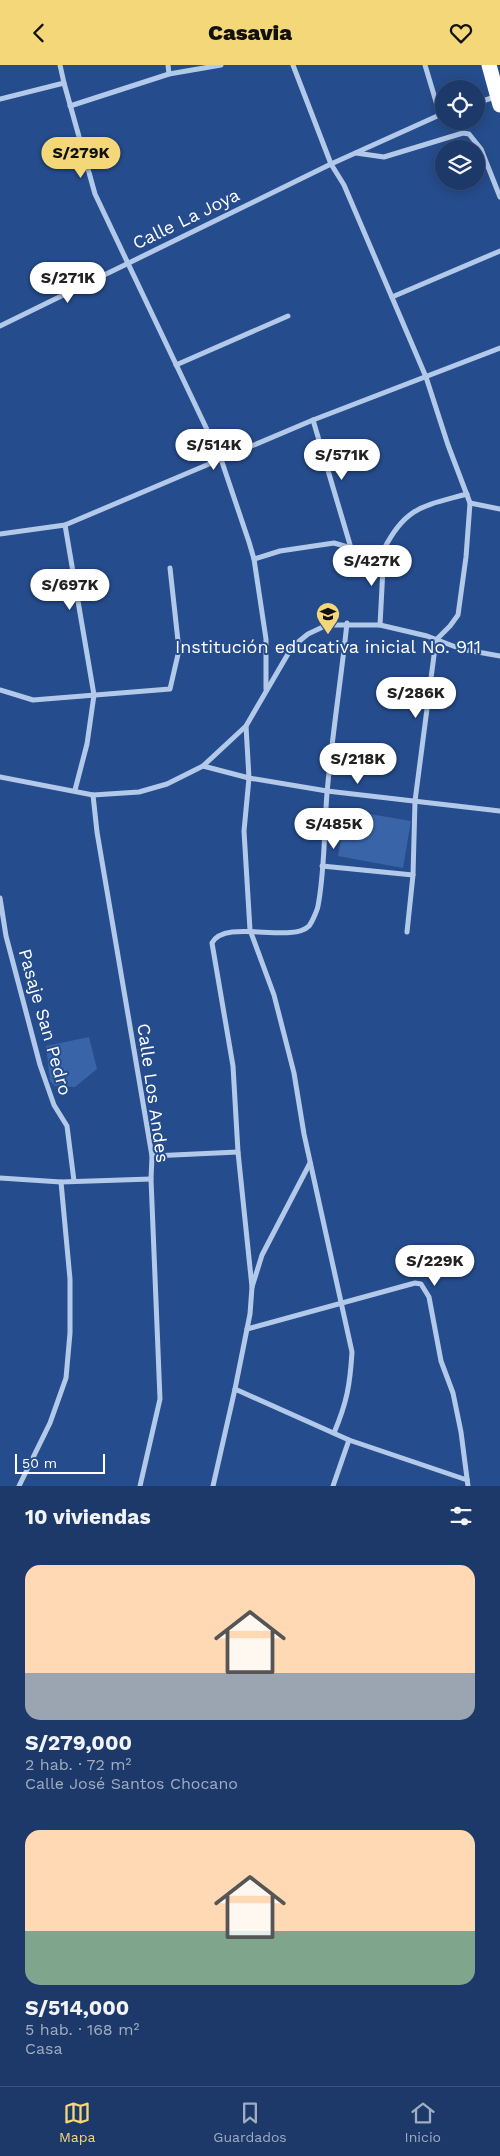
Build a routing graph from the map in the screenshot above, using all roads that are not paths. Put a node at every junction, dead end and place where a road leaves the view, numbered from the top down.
1 (60, 65) edge
2 (168, 65) edge
3 (221, 65) edge
4 (292, 65) edge
5 (425, 65) edge
6 (489, 65) edge
7 (170, 74) junction
8 (64, 83) junction
9 (435, 94) edge
10 (500, 95) edge
11 (0, 99) edge
12 (485, 100) edge
13 (500, 105) edge
14 (70, 106) junction
15 (435, 117) edge
16 (356, 153) junction
17 (331, 164) junction
18 (500, 197) edge
19 (500, 251) edge
20 (127, 264) junction
21 (392, 297) junction
22 (288, 316) dead end
23 (0, 325) edge
24 (500, 349) edge
25 (176, 365) junction
26 (426, 377) junction
27 (313, 420) junction
28 (221, 459) junction
29 (467, 494) junction
30 (470, 503) junction
31 (500, 509) edge
32 (65, 525) junction
33 (0, 534) edge
34 (351, 548) junction
35 (384, 549) junction
36 (254, 559) junction
37 (170, 568) dead end
38 (348, 623) junction
39 (380, 625) junction
40 (436, 640) junction
41 (500, 656) edge
42 (266, 689) junction
43 (0, 690) edge
44 (94, 695) junction
45 (246, 726) junction
46 (203, 766) junction
47 (0, 777) edge
48 (249, 778) junction
49 (76, 790) junction
50 (327, 791) junction
51 (93, 795) junction
52 (415, 801) junction
53 (500, 811) edge
54 (322, 866) junction
55 (413, 875) junction
56 (0, 898) edge
57 (250, 930) junction
58 (407, 932) dead end
59 (238, 1152) junction
60 (152, 1156) junction
61 (310, 1162) junction
62 (0, 1178) edge
63 (151, 1179) junction
64 (74, 1181) junction
65 (60, 1182) junction
66 (252, 1287) junction
67 (342, 1304) junction
68 (247, 1329) junction
69 (235, 1389) junction
70 (334, 1433) junction
71 (349, 1441) junction
72 (468, 1483) edge
73 (19, 1486) edge
74 (140, 1486) edge
75 (213, 1486) edge
76 (333, 1486) edge

1 - 8 street
2 - 7 street
3 - 7 street
4 - 17 street
5 - 9 street
6 - 13 highway, bridge
7 - 14 street
8 - 11 street
8 - 14 street
10 - 12 street
14 - 20 street
15 - 16 street, Calle La Joya
16 - 17 street, Calle La Joya
16 - 18 street
17 - 20 street, Calle La Joya
17 - 21 street
19 - 21 street
20 - 23 street, Calle La Joya
20 - 25 street
21 - 26 street
22 - 25 street
24 - 26 street
25 - 28 street
26 - 27 street
26 - 29 street
27 - 28 street
27 - 34 street
28 - 32 street
28 - 36 street
29 - 30 street
29 - 35 street
30 - 31 street
30 - 40 street
32 - 33 street
32 - 44 street
34 - 35 street
34 - 36 street
35 - 39 street
36 - 42 street
37 - 44 street
38 - 39 street
38 - 42 street
38 - 50 street
39 - 40 street
40 - 41 street
40 - 52 street
42 - 45 street
43 - 44 street
44 - 49 street
45 - 46 street
45 - 48 street
46 - 48 street
46 - 51 street
47 - 49 street
48 - 50 street
48 - 57 street
49 - 51 street
50 - 52 street
50 - 54 street
51 - 60 street, Calle Los Andes
52 - 53 street
52 - 55 street
54 - 55 street
54 - 57 street
55 - 58 street
56 - 64 street, Pasaje San Pedro
57 - 59 street
57 - 61 street
59 - 60 street
59 - 66 street
60 - 63 street, Calle Los Andes
61 - 66 street
61 - 67 street
62 - 65 street
63 - 64 street
63 - 74 street, Calle Los Andes
64 - 65 street
65 - 73 street
66 - 68 street
67 - 68 street
67 - 70 street
67 - 72 street
68 - 69 street
69 - 70 street
69 - 75 street
70 - 71 street
71 - 72 street
71 - 76 street

